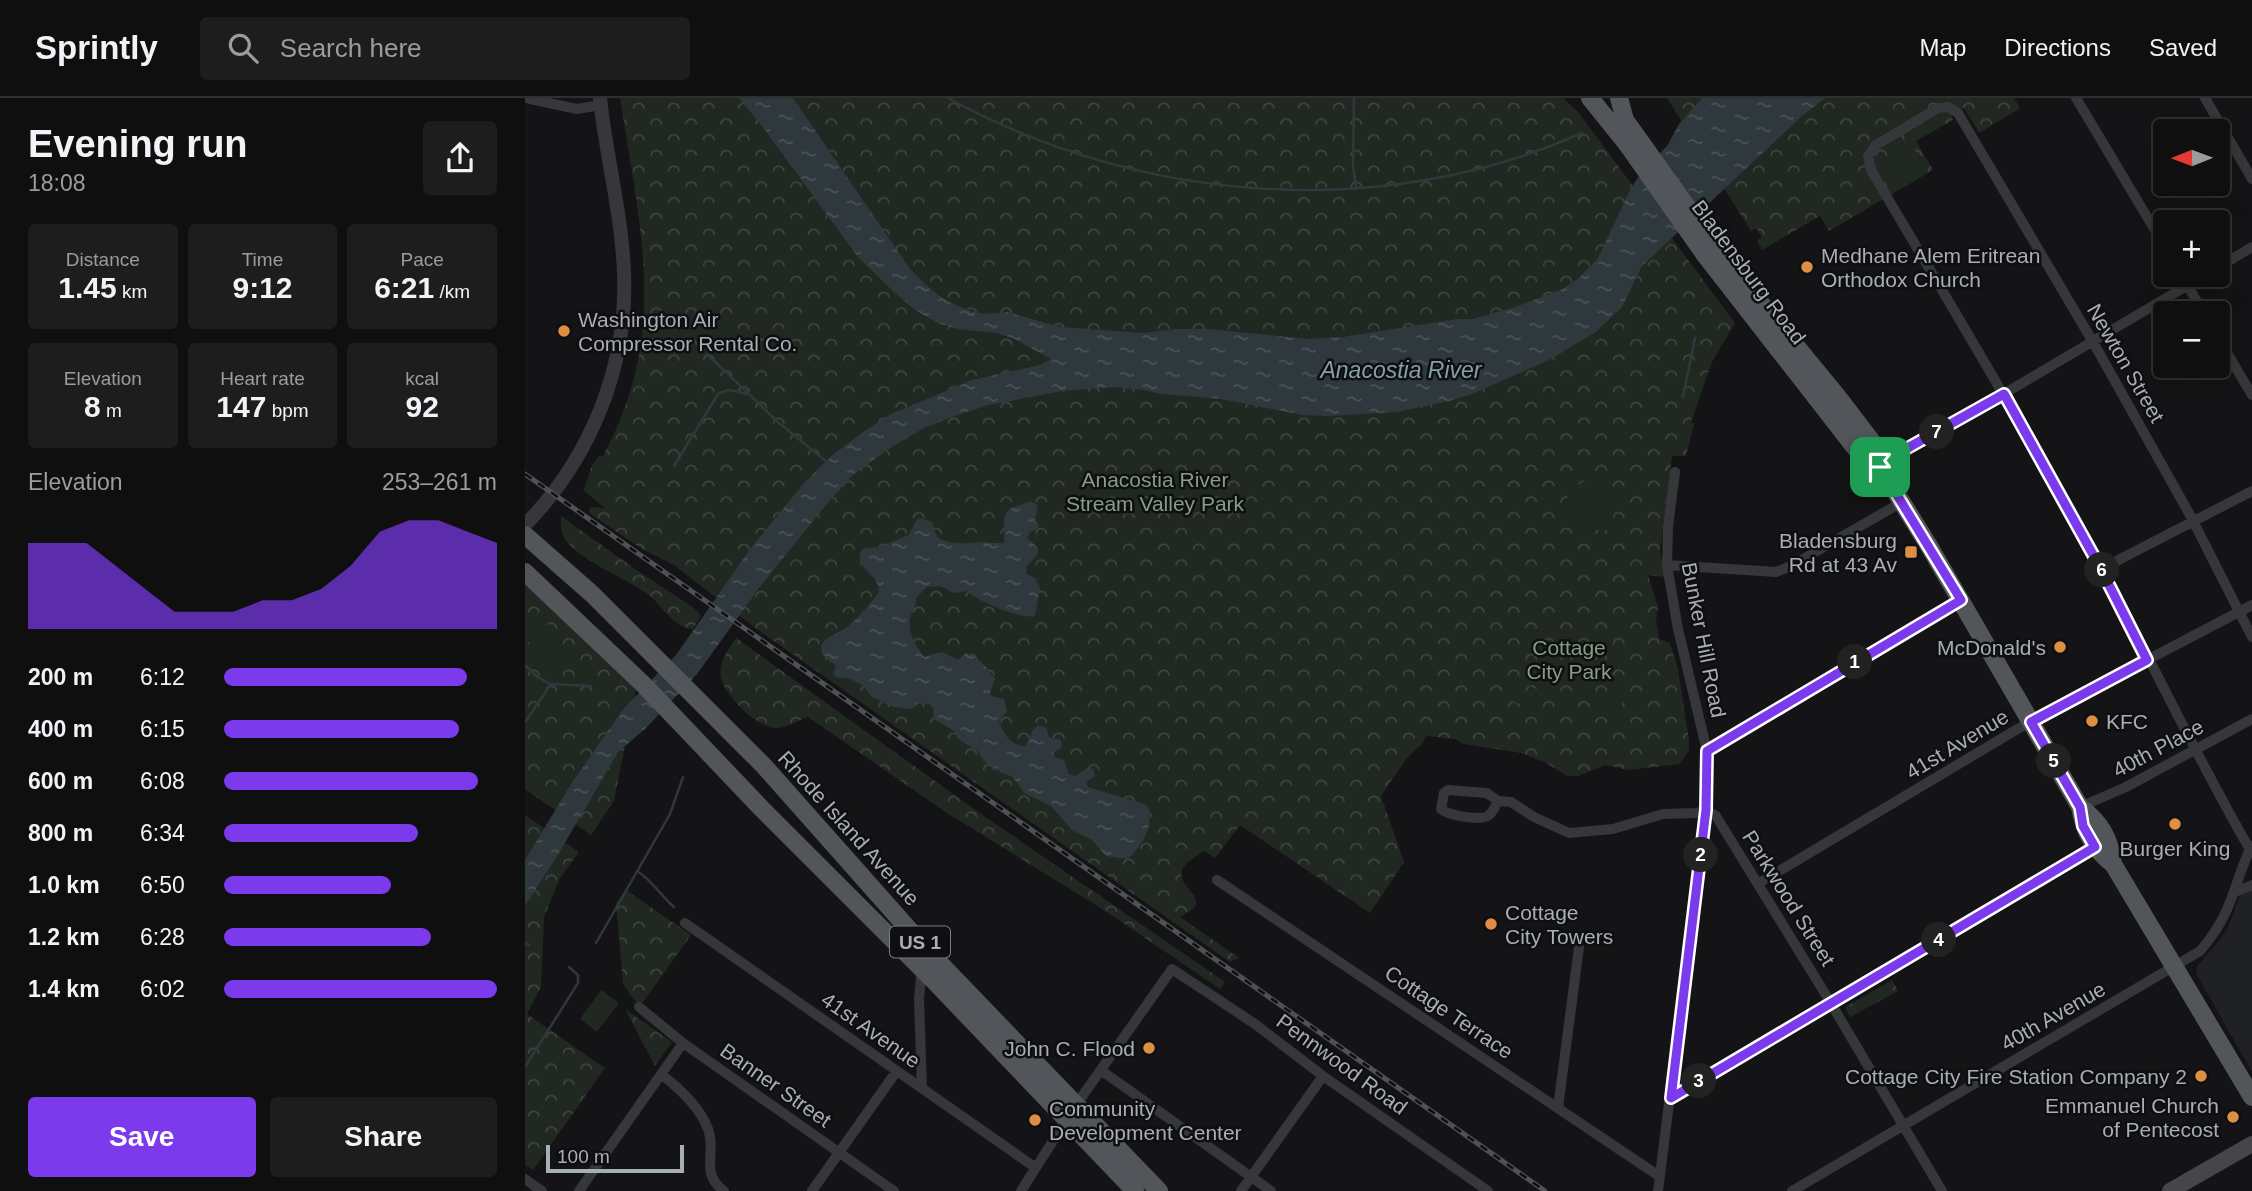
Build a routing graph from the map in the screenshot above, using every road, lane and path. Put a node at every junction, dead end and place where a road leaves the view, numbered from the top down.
1 (1580, 98) edge
2 (1590, 98) edge
3 (1613, 98) edge
4 (1619, 98) edge
5 (2076, 98) edge
6 (2205, 98) edge
7 (525, 99) edge
8 (601, 102) edge
9 (1603, 114) junction
10 (1625, 120) junction
11 (1631, 140) junction
12 (2252, 179) edge
13 (2153, 227) edge
14 (2252, 247) edge
15 (2230, 260) edge
16 (2174, 287) edge
17 (2093, 342) junction
18 (2230, 358) edge
19 (2004, 394) junction
20 (2252, 395) edge
21 (1880, 467) junction
22 (1675, 472) dead end
23 (2252, 491) edge
24 (1902, 502) junction
25 (2193, 521) junction
26 (525, 525) edge
27 (525, 535) edge
28 (1667, 565) junction
29 (2101, 569) junction
30 (525, 572) edge
31 (1961, 600) junction
32 (2252, 605) edge
33 (2239, 612) junction
34 (2252, 637) edge
35 (2147, 660) junction
36 (2252, 719) edge
37 (2031, 722) junction
38 (2194, 749) junction
39 (1707, 751) junction
40 (1498, 801) junction
41 (2080, 807) junction
42 (1706, 810) junction
43 (2095, 847) junction
44 (2251, 848) edge
45 (2113, 863) junction
46 (1217, 880) dead end
47 (1759, 883) junction
48 (2252, 885) edge
49 (2235, 892) junction
50 (685, 923) dead end
51 (1579, 947) dead end
52 (925, 960) junction
53 (2175, 967) junction
54 (1831, 1003) junction
55 (639, 1007) dead end
56 (683, 1043) junction
57 (1102, 1071) junction
58 (897, 1072) junction
59 (660, 1074) junction
60 (1323, 1076) junction
61 (922, 1088) junction
62 (2252, 1097) edge
63 (1671, 1098) junction
64 (1558, 1108) junction
65 (1072, 1113) junction
66 (1903, 1125) junction
67 (2252, 1144) edge
68 (839, 1154) junction
69 (1037, 1168) junction
70 (1659, 1176) junction
71 (1251, 1177) junction
72 (525, 1179) edge
73 (542, 1191) edge
74 (579, 1191) edge
75 (724, 1191) edge
76 (812, 1191) edge
77 (894, 1191) edge
78 (1021, 1191) edge
79 (1135, 1191) edge
80 (1159, 1191) edge
81 (1241, 1191) edge
82 (1271, 1191) edge
83 (1488, 1191) edge
84 (1658, 1191) edge
85 (1792, 1191) edge
86 (1942, 1191) edge
87 (2170, 1191) edge

1 - 9 main road
2 - 9 main road, Bladensburg Road
3 - 10 main road
4 - 10 main road, Bladensburg Road
5 - 13 street
6 - 12 street
7 - 8 street
8 - 26 street
9 - 11 main road, Bladensburg Road
10 - 11 main road, Bladensburg Road
11 - 21 main road, Bladensburg Road
14 - 15 street
16 - 17 street
17 - 19 street
17 - 19 street, Newton Street
17 - 25 street, Newton Street
18 - 20 street
19 - 21 street
19 - 29 street
21 - 24 main road, Bladensburg Road
22 - 28 street, Bunker Hill Road
23 - 25 street
24 - 28 street
24 - 31 main road, Bladensburg Road
25 - 29 street
25 - 33 street, Newton Street
27 - 52 main road, Rhode Island Avenue / US 1
28 - 39 street, Bunker Hill Road
29 - 35 street
30 - 52 main road, Rhode Island Avenue / US 1
31 - 37 main road, Bladensburg Road
31 - 39 street
32 - 33 street, 41st Avenue
33 - 34 street, Newton Street
33 - 35 street, 41st Avenue
35 - 37 street, 41st Avenue
35 - 38 street
36 - 38 street, 40th Place
37 - 41 main road, Bladensburg Road
37 - 47 street, 41st Avenue
38 - 41 street, 40th Place
38 - 44 street
39 - 42 street, Bunker Hill Road
40 - 40 street
40 - 42 street
41 - 43 main road, Bladensburg Road
41 - 45 main road, Bladensburg Road
42 - 47 street, Parkwood Street
42 - 63 street, Bunker Hill Road
43 - 45 main road, Bladensburg Road
43 - 54 street
44 - 49 street, 40th Avenue
45 - 53 main road, Bladensburg Road
46 - 64 street, Cottage Terrace
47 - 54 street, Parkwood Street
48 - 49 street
49 - 53 street, 40th Avenue
50 - 58 street, 41st Avenue
51 - 64 street
52 - 61 street
52 - 65 main road, Rhode Island Avenue / US 1
53 - 62 main road, Bladensburg Road
53 - 66 street, 40th Avenue
54 - 63 street
54 - 66 street, Parkwood Street
55 - 56 street, Banner Street
56 - 59 street
56 - 68 street, Banner Street
57 - 60 street, Pennwood Road
57 - 65 street
57 - 71 street
58 - 61 street, 41st Avenue
58 - 68 street
59 - 74 street
59 - 75 street
60 - 71 street
60 - 83 street, Pennwood Road
61 - 69 street, 41st Avenue
63 - 70 street, Bunker Hill Road
64 - 70 street, Cottage Terrace
65 - 69 street
65 - 79 main road, Rhode Island Avenue / US 1
65 - 80 main road, Rhode Island Avenue / US 1
66 - 85 street, 40th Avenue
66 - 86 street, Parkwood Street
67 - 87 main road
68 - 76 street
68 - 77 street, Banner Street
69 - 78 street
70 - 84 street, Bunker Hill Road
71 - 81 street
71 - 82 street
72 - 73 street

